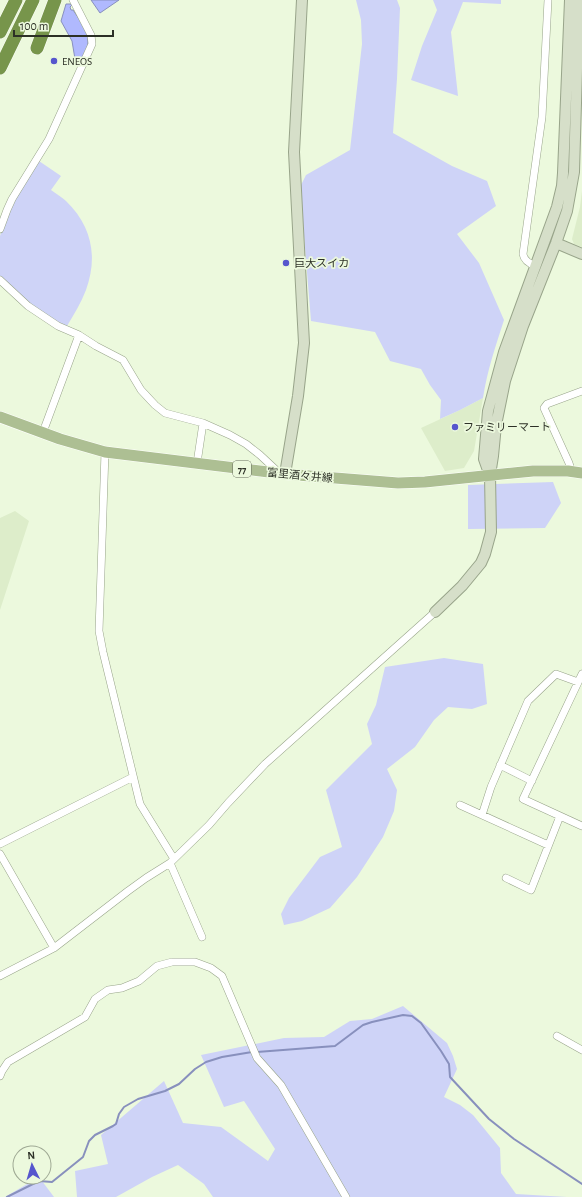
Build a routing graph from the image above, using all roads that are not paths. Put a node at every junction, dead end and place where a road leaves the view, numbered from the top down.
1 (16, 0) edge
2 (33, 0) edge
3 (55, 0) edge
4 (72, 0) edge
5 (302, 0) edge
6 (548, 0) edge
7 (570, 0) edge
8 (578, 0) edge
9 (0, 32) edge
10 (37, 48) dead end
11 (0, 68) edge
12 (566, 82) junction
13 (579, 92) edge
14 (566, 112) junction
15 (0, 229) edge
16 (556, 243) junction
17 (582, 254) edge
18 (536, 266) junction
19 (0, 280) edge
20 (79, 335) junction
21 (582, 391) edge
22 (0, 417) edge
23 (203, 423) junction
24 (43, 432) junction
25 (105, 452) junction
26 (197, 463) junction
27 (568, 471) junction
28 (582, 473) edge
29 (281, 474) junction
30 (490, 475) junction
31 (435, 612) joint
32 (582, 674) edge
33 (578, 682) junction
34 (500, 765) junction
35 (133, 777) junction
36 (532, 781) junction
37 (460, 805) dead end
38 (482, 814) junction
39 (560, 816) junction
40 (582, 826) edge
41 (0, 844) edge
42 (548, 845) junction
43 (0, 854) edge
44 (172, 861) junction
45 (506, 878) dead end
46 (202, 937) dead end
47 (54, 948) junction
48 (0, 976) edge
49 (557, 1036) dead end
50 (582, 1050) edge
51 (0, 1076) edge
52 (346, 1197) edge

1 - 9 highway
2 - 11 highway
3 - 10 highway
4 - 15 street
5 - 29 street
6 - 18 street
7 - 12 street
8 - 13 street
12 - 13 street
12 - 14 street
13 - 14 street
13 - 16 street
14 - 18 street
16 - 17 street
16 - 30 street
18 - 30 street
19 - 20 street
20 - 23 street
20 - 24 street
21 - 27 street
22 - 24 main road, 富里酒々井線 / 77
23 - 26 street
23 - 29 street
24 - 25 main road, 富里酒々井線 / 77
25 - 26 main road, 富里酒々井線 / 77
25 - 35 street
26 - 29 main road, 富里酒々井線 / 77
27 - 28 main road, 富里酒々井線 / 77
27 - 30 main road, 富里酒々井線 / 77
29 - 30 main road, 富里酒々井線 / 77
30 - 31 street
31 - 44 street
32 - 33 street
33 - 34 street
33 - 36 street
34 - 36 street
34 - 38 street
35 - 41 street
35 - 44 street
36 - 39 street
37 - 38 street
38 - 42 street
39 - 40 street
39 - 42 street
42 - 45 street
43 - 47 street
44 - 46 street
44 - 47 street
47 - 48 street
49 - 50 street
51 - 52 street

